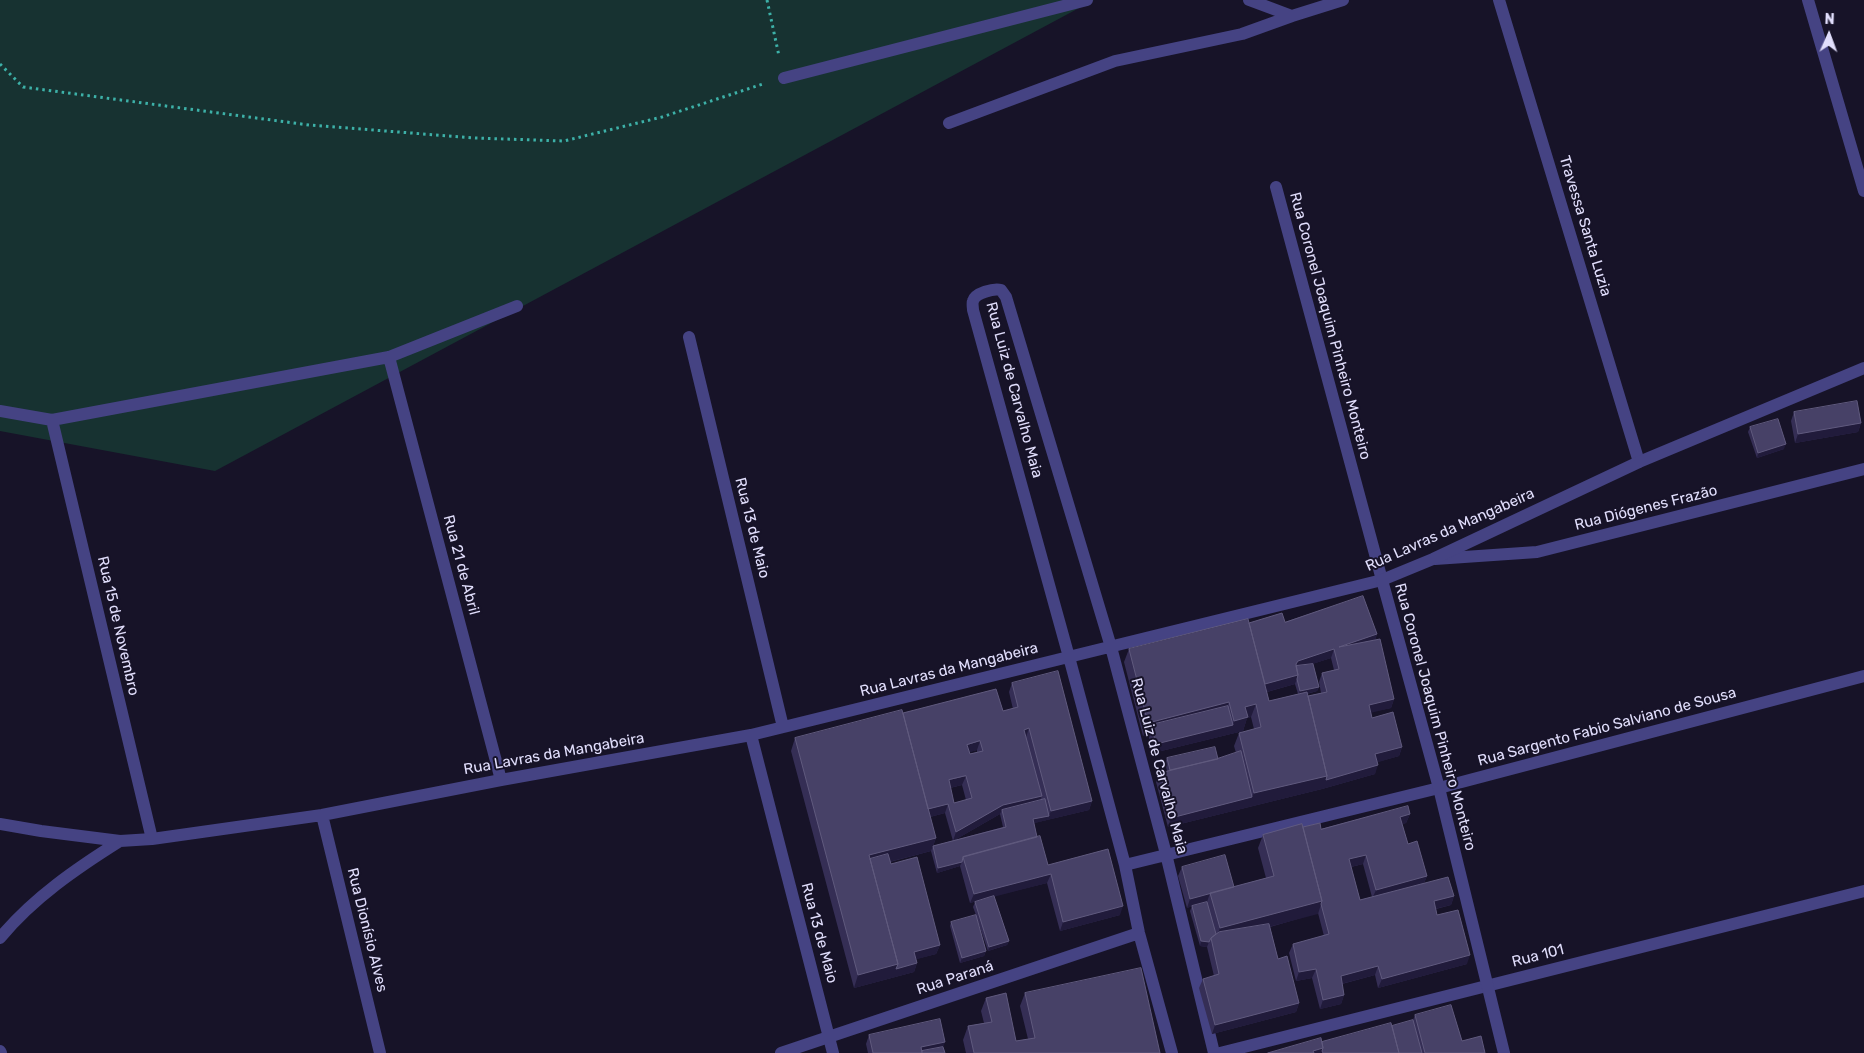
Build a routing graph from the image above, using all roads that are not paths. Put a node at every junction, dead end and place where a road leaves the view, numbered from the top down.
1 (1087, 0) edge
2 (1249, 0) edge
3 (1343, 0) edge
4 (1499, 0) edge
5 (1808, 0) edge
6 (1292, 16) junction
7 (784, 78) road end
8 (949, 123) dead end
9 (1276, 187) dead end
10 (1864, 191) edge
11 (517, 306) dead end
12 (689, 337) dead end
13 (389, 357) junction
14 (1864, 368) edge
15 (0, 411) edge
16 (52, 420) junction
17 (1639, 462) junction
18 (1864, 469) edge
19 (1433, 559) junction
20 (1382, 580) junction
21 (1111, 647) junction
22 (1069, 657) junction
23 (1864, 676) edge
24 (783, 727) junction
25 (751, 735) junction
26 (501, 780) junction
27 (1439, 788) junction
28 (322, 815) junction
29 (0, 824) edge
30 (152, 839) junction
31 (120, 841) junction
32 (1166, 854) junction
33 (1125, 865) junction
34 (1864, 891) edge
35 (1139, 933) junction
36 (0, 938) edge
37 (1488, 985) junction
38 (829, 1037) junction
39 (380, 1053) edge
40 (781, 1053) edge
41 (833, 1053) edge
42 (1172, 1053) edge
43 (1214, 1053) edge
44 (1220, 1053) edge
45 (1504, 1053) edge

1 - 7 street
2 - 6 street
3 - 6 street
4 - 17 street, Travessa Santa Luzia
5 - 10 street
6 - 8 street
9 - 20 street, Rua Coronel Joaquim Pinheiro Monteiro
11 - 13 street
12 - 24 street, Rua 13 de Maio
13 - 16 street
13 - 26 street, Rua 21 de Abril
14 - 17 street, Rua Lavras da Mangabeira
15 - 16 street
16 - 30 street, Rua 15 de Novembro
17 - 19 street, Rua Lavras da Mangabeira
18 - 19 street, Rua Diógenes Frazão
19 - 20 street, Rua Lavras da Mangabeira
20 - 21 street, Rua Lavras da Mangabeira
20 - 27 street, Rua Coronel Joaquim Pinheiro Monteiro
21 - 22 street, Rua Lavras da Mangabeira
21 - 22 street, Rua Luiz de Carvalho Maia
21 - 32 street, Rua Luiz de Carvalho Maia
22 - 24 street, Rua Lavras da Mangabeira
22 - 33 street, Rua Luiz de Carvalho Maia
23 - 27 street, Rua Sargento Fabio Salviano de Sousa
24 - 25 street, Rua Lavras da Mangabeira
25 - 26 street, Rua Lavras da Mangabeira
25 - 38 street, Rua 13 de Maio
26 - 28 street, Rua Lavras da Mangabeira
27 - 32 street, Rua Sargento Fabio Salviano de Sousa
27 - 37 street, Rua Coronel Joaquim Pinheiro Monteiro
28 - 30 street, Rua Lavras da Mangabeira
28 - 39 street, Rua Dionísio Alves
29 - 31 street, Rua Lavras da Mangabeira
30 - 31 street, Rua Lavras da Mangabeira
31 - 36 street
32 - 33 street, Rua Sargento Fabio Salviano de Sousa
32 - 43 street, Rua Luiz de Carvalho Maia
33 - 35 street, Rua Luiz de Carvalho Maia
34 - 37 street, Rua 101
35 - 38 street, Rua Paraná
35 - 42 street, Rua Luiz de Carvalho Maia
37 - 44 street, Rua 101
37 - 45 street, Rua Coronel Joaquim Pinheiro Monteiro
38 - 40 street, Rua Paraná
38 - 41 street, Rua 13 de Maio

